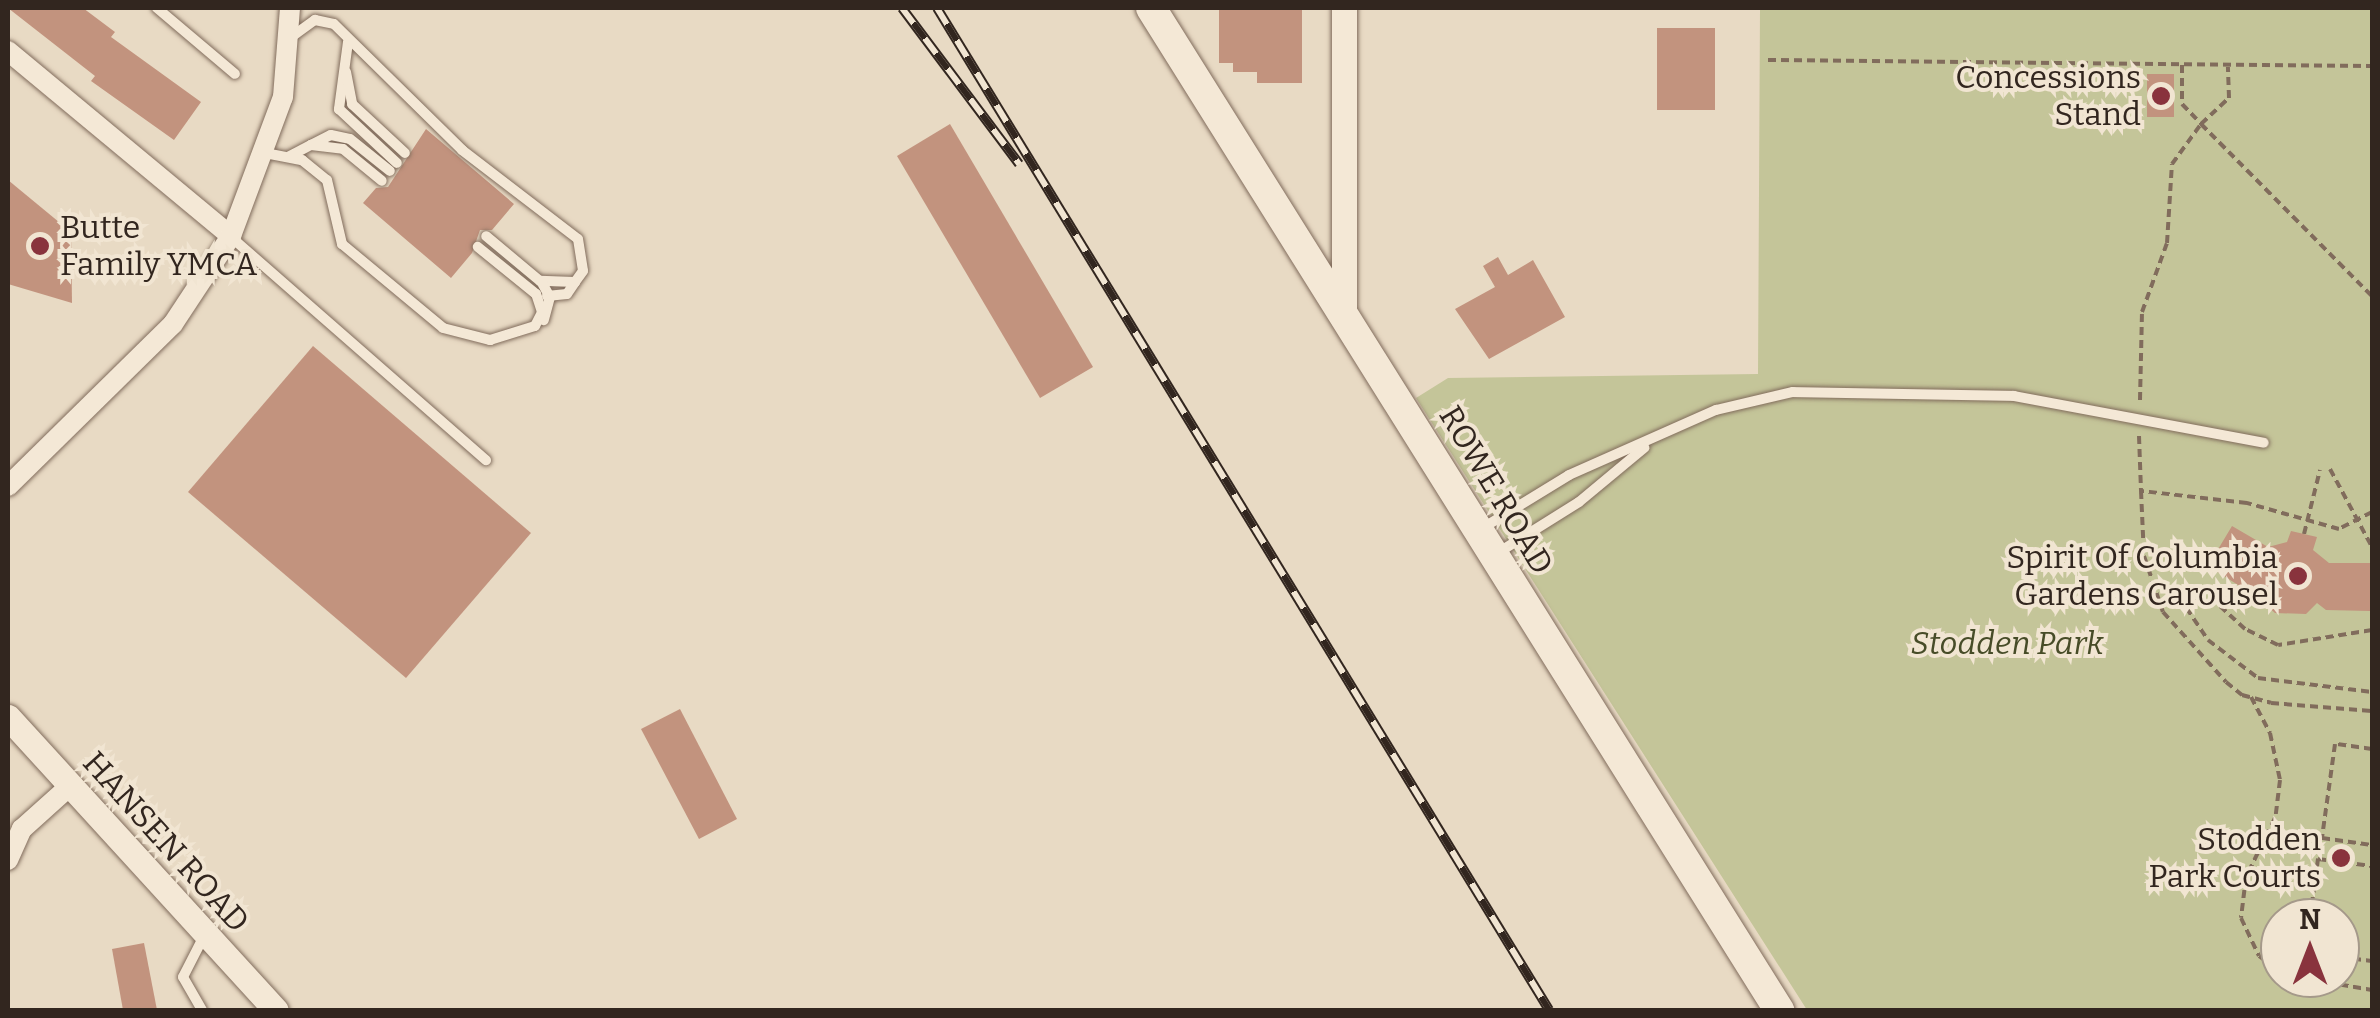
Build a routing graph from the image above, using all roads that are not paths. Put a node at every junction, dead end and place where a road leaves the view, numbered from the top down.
1 (157, 8) edge
2 (290, 8) edge
3 (1150, 8) edge
4 (1344, 8) edge
5 (347, 38) junction
6 (288, 40) junction
7 (8, 51) edge
8 (235, 74) dead end
9 (266, 153) junction
10 (288, 157) junction
11 (230, 236) junction
12 (486, 236) dead end
13 (478, 247) dead end
14 (540, 280) junction
15 (574, 282) junction
16 (536, 294) junction
17 (550, 297) junction
18 (1344, 308) junction
19 (535, 326) junction
20 (1652, 440) junction
21 (2264, 443) dead end
22 (486, 460) dead end
23 (8, 486) edge
24 (1487, 543) junction
25 (8, 717) edge
26 (71, 785) junction
27 (8, 860) edge
28 (206, 933) junction
29 (202, 1010) edge
30 (276, 1010) edge
31 (1779, 1010) edge

1 - 8 lane
2 - 6 street
3 - 18 main road, ROWE ROAD
4 - 18 street
5 - 6 lane
5 - 10 lane
5 - 15 lane
6 - 9 street
7 - 11 street
9 - 10 lane
9 - 11 street
10 - 19 lane
11 - 22 lane
11 - 23 street
12 - 14 lane
13 - 16 lane
14 - 15 lane
14 - 17 lane
15 - 17 lane
16 - 17 lane
16 - 19 lane
17 - 19 lane
18 - 24 main road, ROWE ROAD
20 - 21 lane
20 - 24 lane
20 - 24 lane
24 - 31 main road, ROWE ROAD
25 - 26 street, HANSEN ROAD
26 - 27 street
26 - 28 street, HANSEN ROAD
28 - 29 lane
28 - 30 street, HANSEN ROAD

